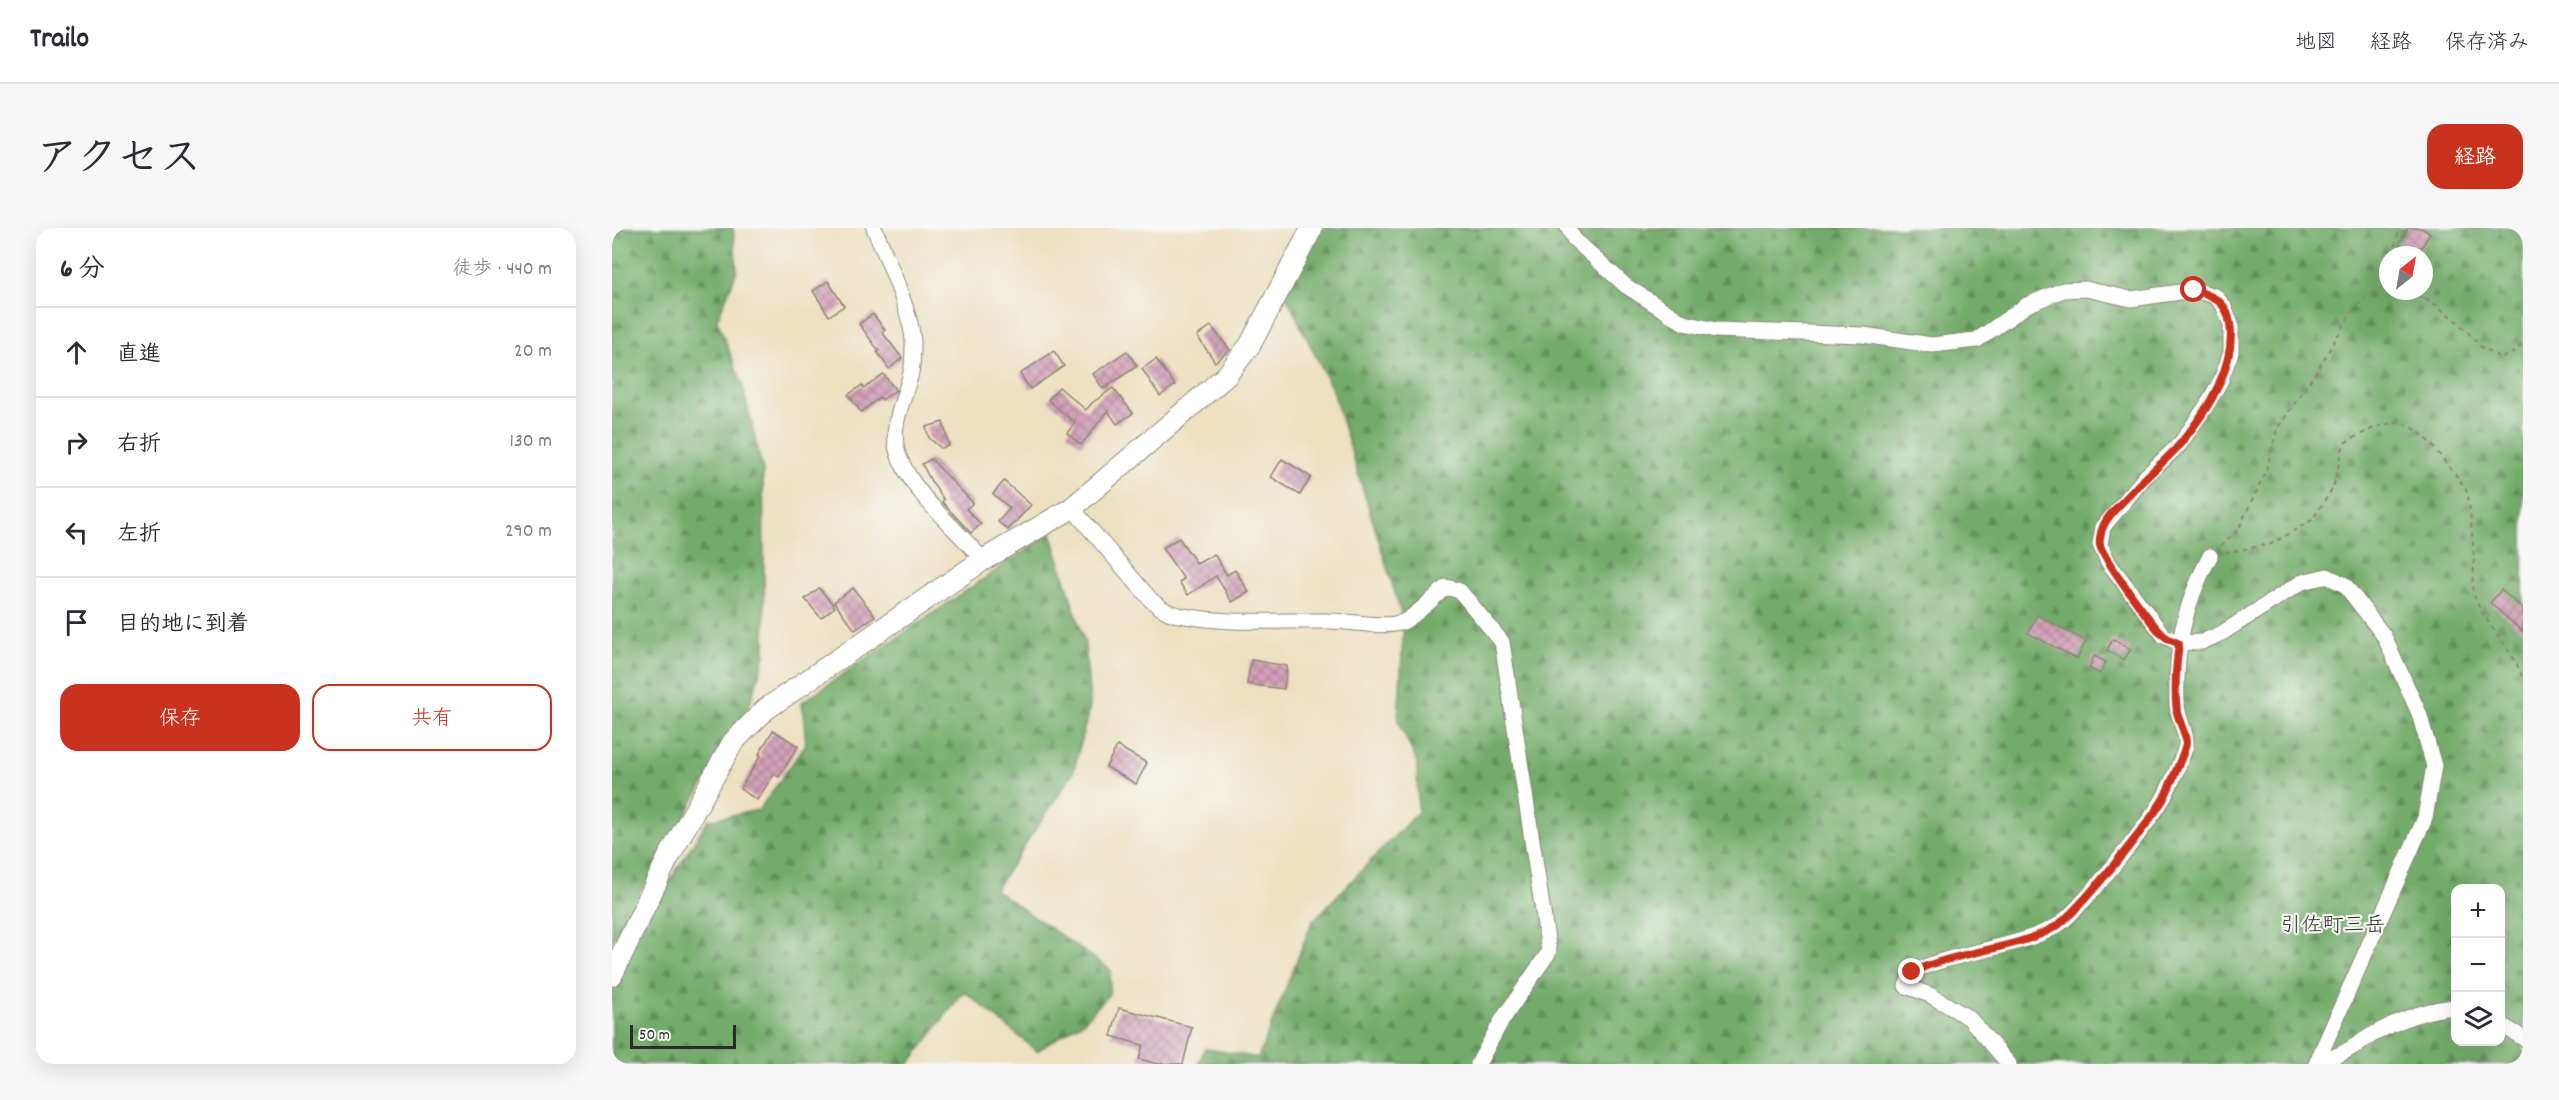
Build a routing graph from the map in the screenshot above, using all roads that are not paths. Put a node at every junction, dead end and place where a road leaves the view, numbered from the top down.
1 (874, 228) edge
2 (1312, 228) edge
3 (1568, 228) edge
4 (1072, 508) junction
5 (2210, 556) road end
6 (983, 560) junction
7 (2179, 644) junction
8 (612, 975) edge
9 (2451, 1009) edge
10 (2505, 1027) edge
11 (2523, 1038) edge
12 (2317, 1062) edge
13 (1478, 1064) edge
14 (2009, 1064) edge

1 - 6 street
2 - 4 street
3 - 7 street
4 - 6 street
4 - 13 street
5 - 7 street
6 - 8 street
7 - 12 street
7 - 14 street
9 - 12 street
10 - 11 street

